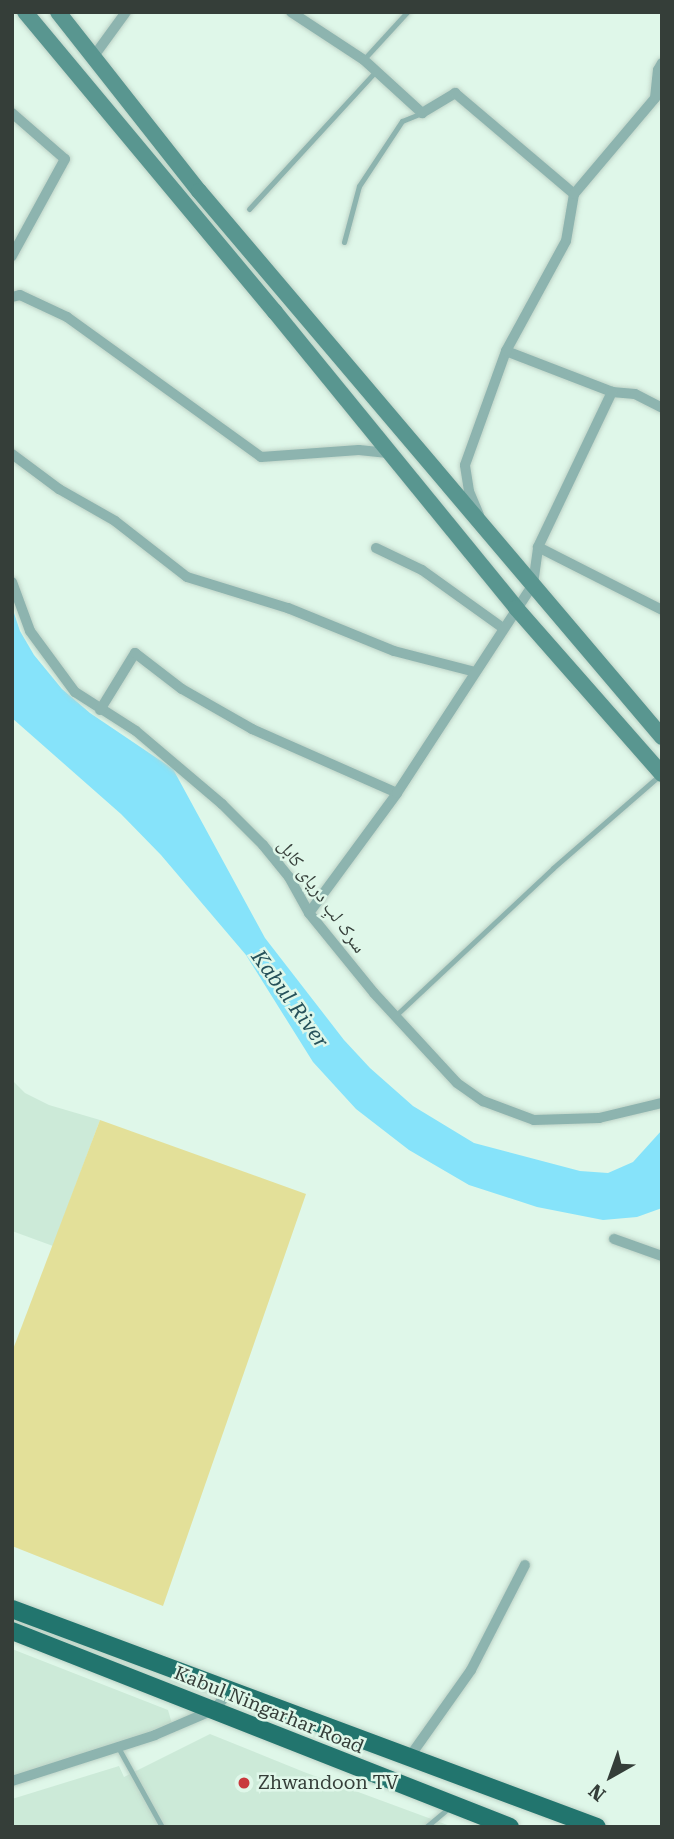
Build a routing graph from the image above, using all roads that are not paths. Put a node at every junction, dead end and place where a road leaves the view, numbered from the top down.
1 (25, 12) edge
2 (58, 12) edge
3 (126, 12) edge
4 (291, 12) edge
5 (407, 12) edge
6 (94, 56) junction
7 (364, 60) junction
8 (662, 63) edge
9 (376, 71) junction
10 (12, 113) edge
11 (422, 113) junction
12 (574, 194) junction
13 (249, 209) dead end
14 (344, 242) dead end
15 (12, 256) edge
16 (12, 297) edge
17 (506, 351) junction
18 (612, 392) junction
19 (662, 408) edge
20 (388, 453) junction
21 (12, 454) edge
22 (485, 529) junction
23 (538, 547) junction
24 (376, 548) dead end
25 (12, 582) edge
26 (533, 584) junction
27 (516, 608) junction
28 (662, 610) edge
29 (503, 628) junction
30 (475, 672) junction
31 (100, 710) junction
32 (662, 737) edge
33 (661, 774) edge
34 (397, 793) junction
35 (309, 913) junction
36 (395, 1016) junction
37 (662, 1102) edge
38 (614, 1239) dead end
39 (662, 1256) edge
40 (524, 1565) dead end
41 (12, 1609) edge
42 (12, 1631) edge
43 (230, 1692) junction
44 (214, 1710) junction
45 (119, 1749) junction
46 (408, 1759) junction
47 (12, 1781) edge
48 (452, 1805) junction
49 (162, 1827) edge
50 (426, 1827) edge
51 (510, 1827) edge
52 (597, 1827) edge

1 - 20 main road
2 - 6 main road
3 - 6 street
4 - 7 street
5 - 7 lane
6 - 22 main road
7 - 9 street
8 - 12 street
9 - 11 street
9 - 13 lane
10 - 15 street
11 - 12 street
11 - 14 lane
12 - 17 street
16 - 20 street
17 - 18 street
17 - 22 street
18 - 19 street
18 - 23 street
20 - 27 main road
21 - 30 street
22 - 26 main road
23 - 26 street
23 - 28 street
24 - 29 street
25 - 31 street, سرک لبِ دریای کابل
26 - 27 street
26 - 32 main road
27 - 29 street
27 - 33 main road
29 - 30 street
30 - 34 street
31 - 34 street
31 - 35 street, سرک لبِ دریای کابل
33 - 36 lane
34 - 35 street
35 - 36 street, سرک لبِ دریای کابل
36 - 37 street, سرک لبِ دریای کابل
38 - 39 street
40 - 46 street
41 - 43 highway, Kabul Ningarhar Road
42 - 44 highway, Kabul Ningarhar Road
43 - 44 street
43 - 46 highway, Kabul Ningarhar Road
44 - 45 street
44 - 48 highway, Kabul Ningarhar Road
45 - 47 street
45 - 49 lane
46 - 52 highway, Kabul Ningarhar Road
48 - 50 lane
48 - 51 highway, Kabul Ningarhar Road

